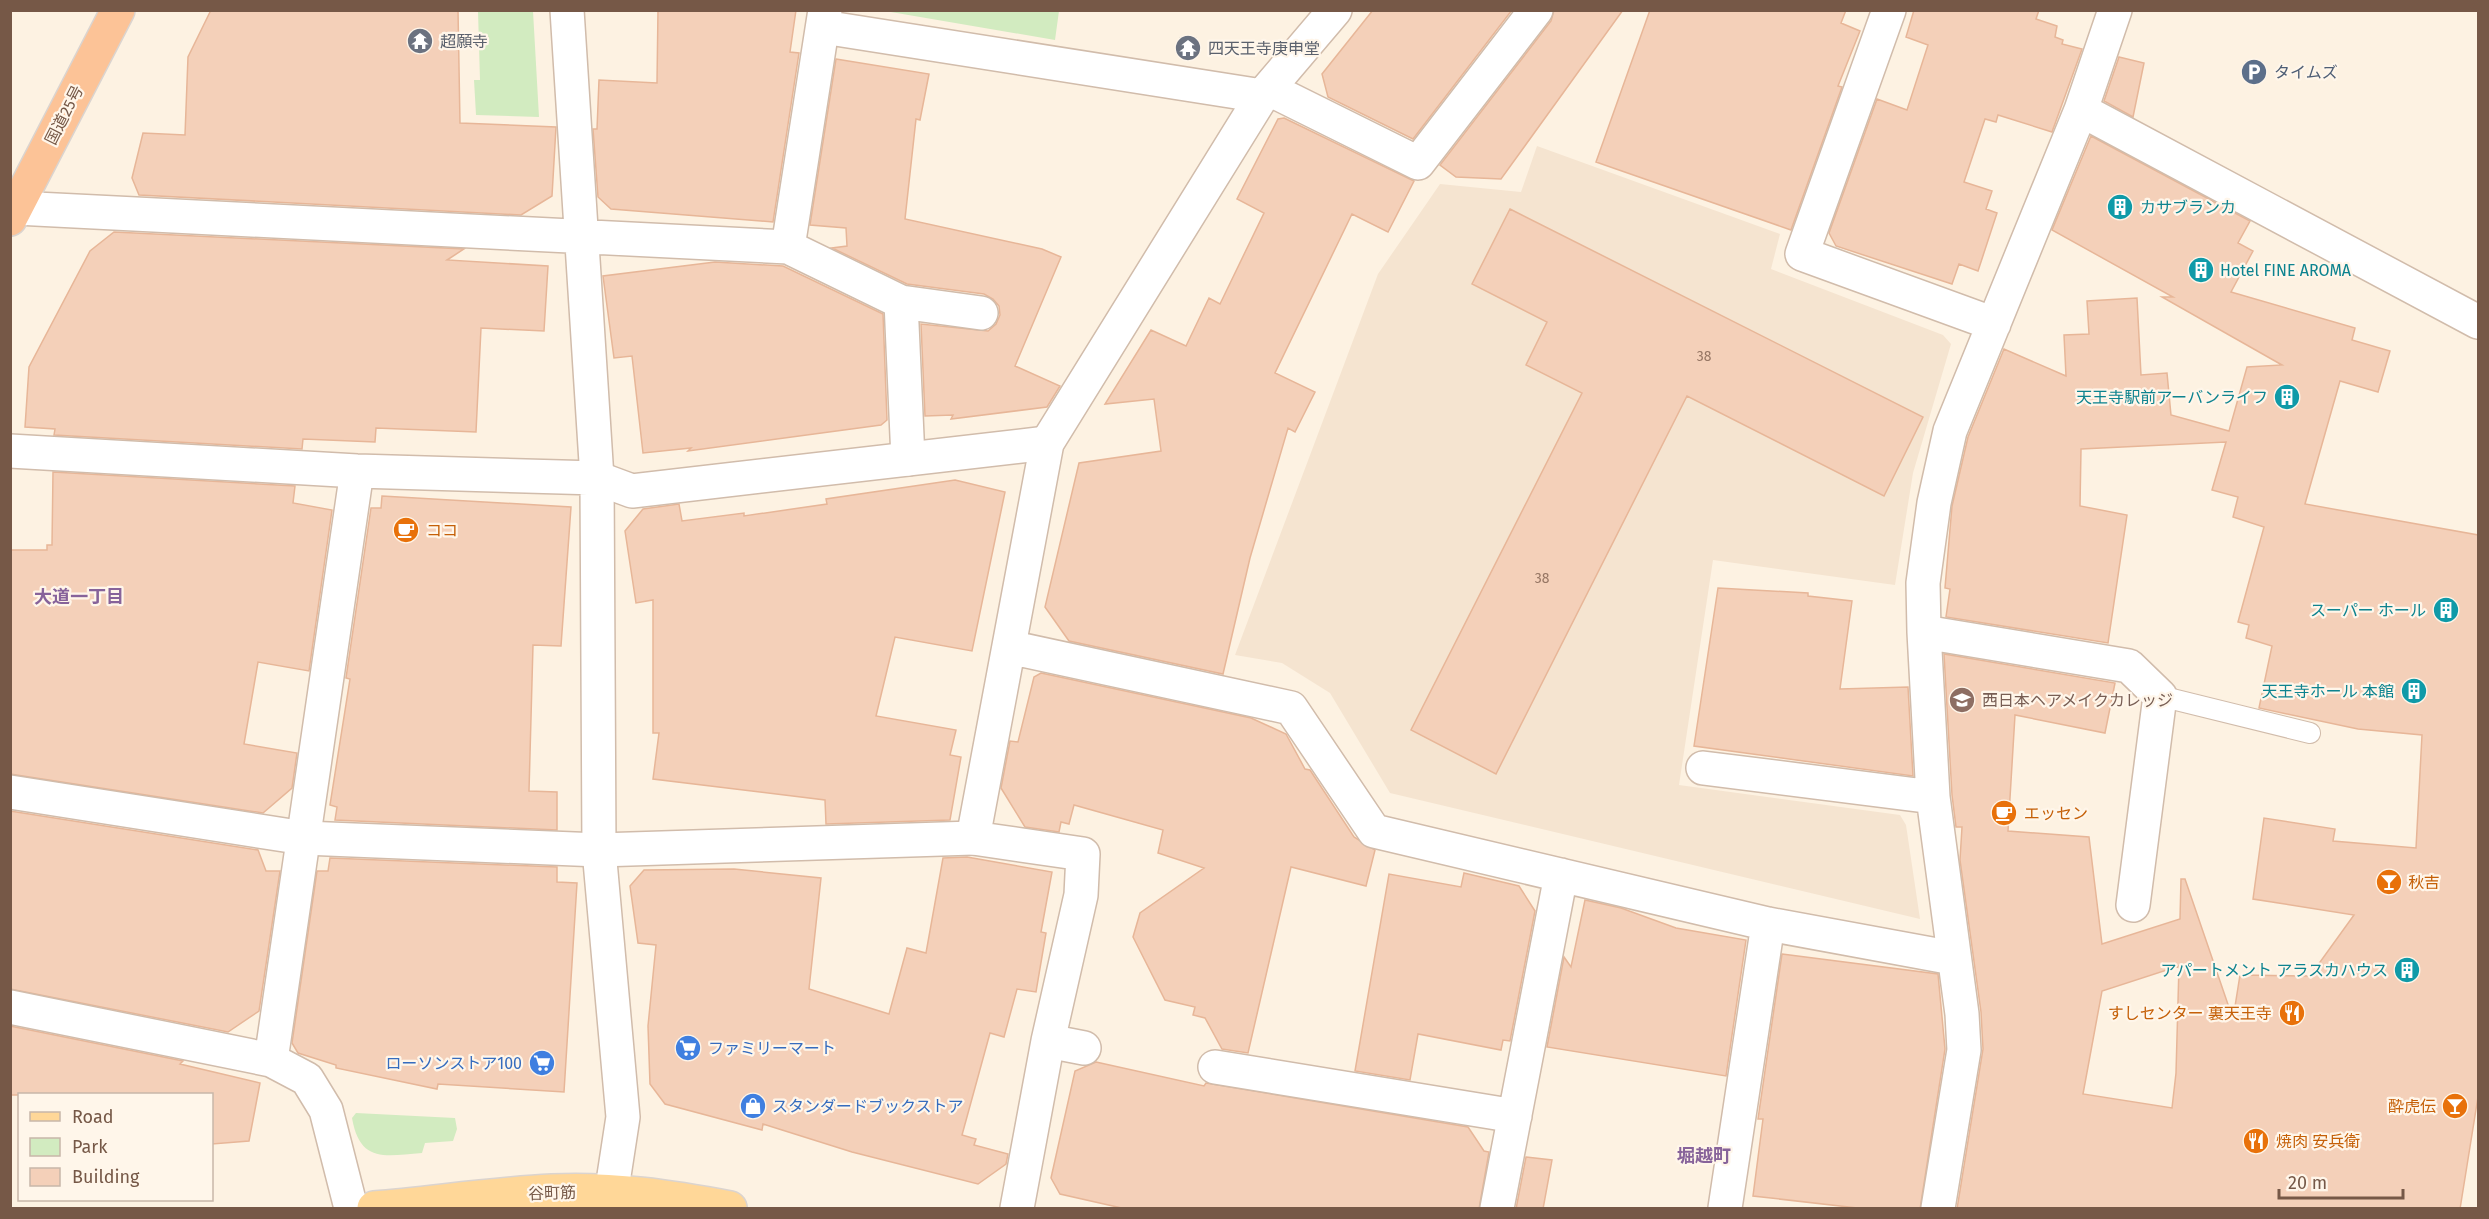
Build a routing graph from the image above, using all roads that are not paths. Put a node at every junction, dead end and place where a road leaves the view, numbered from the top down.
1 (118, 10) edge
2 (567, 10) edge
3 (1335, 10) edge
4 (1536, 10) edge
5 (1889, 10) edge
6 (2115, 10) edge
7 (824, 19) edge
8 (1265, 92) junction
9 (2081, 110) junction
10 (13, 213) edge
11 (581, 238) junction
12 (788, 247) junction
13 (900, 302) junction
14 (981, 313) dead end
15 (2478, 322) edge
16 (1994, 324) junction
17 (1047, 443) junction
18 (10, 451) edge
19 (908, 459) junction
20 (357, 471) junction
21 (597, 478) junction
22 (1924, 632) junction
23 (1009, 647) junction
24 (2160, 696) junction
25 (2310, 733) dead end
26 (1703, 768) dead end
27 (10, 792) edge
28 (1934, 797) junction
29 (304, 838) junction
30 (973, 838) junction
31 (599, 850) junction
32 (1561, 875) junction
33 (2133, 905) dead end
34 (1768, 924) junction
35 (1953, 958) junction
36 (10, 1007) edge
37 (1048, 1041) junction
38 (1084, 1048) dead end
39 (271, 1060) junction
40 (1215, 1067) dead end
41 (1515, 1116) junction
42 (611, 1200) edge
43 (351, 1209) edge
44 (374, 1209) edge
45 (730, 1209) edge
46 (1017, 1209) edge
47 (1497, 1209) edge
48 (1725, 1209) edge
49 (1938, 1209) edge

1 - 10 highway, 国道25号
2 - 11 street
3 - 8 street
4 - 8 street
5 - 16 street
6 - 9 street
7 - 8 street
7 - 12 street
8 - 17 street
9 - 15 street
9 - 16 street
10 - 11 street
11 - 12 street
11 - 21 street
12 - 13 street
13 - 14 street
13 - 19 street
16 - 22 street
17 - 19 street
17 - 23 street
18 - 20 street
19 - 21 street
20 - 21 street
20 - 29 street
21 - 31 street
22 - 24 street
22 - 28 street
23 - 30 street
23 - 32 street
24 - 25 lane
24 - 33 street
26 - 28 street
27 - 29 street
28 - 35 street
29 - 31 street
29 - 39 street
30 - 31 street
30 - 37 street
31 - 42 street
32 - 34 street
32 - 41 street
34 - 35 street
34 - 48 street
35 - 49 street
36 - 39 street
37 - 38 street
37 - 46 street
39 - 43 street
40 - 41 street
41 - 47 street
42 - 44 main road, 谷町筋
42 - 45 main road, 谷町筋

